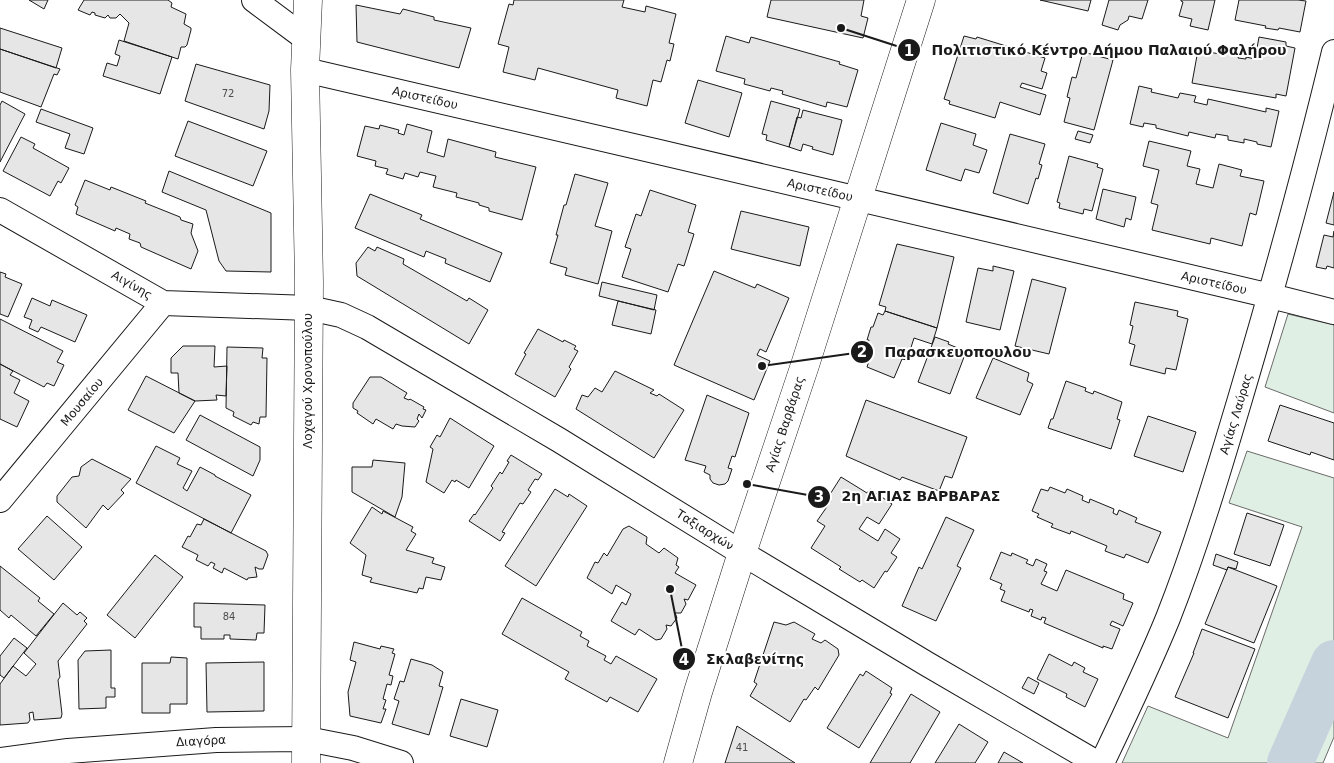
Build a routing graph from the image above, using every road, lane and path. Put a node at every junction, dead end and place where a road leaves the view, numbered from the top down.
1 (254, 0) edge
2 (308, 0) edge
3 (921, 0) edge
4 (305, 38) junction
5 (1334, 52) edge
6 (305, 70) junction
7 (857, 199) junction
8 (0, 210) edge
9 (1271, 296) junction
10 (163, 303) junction
11 (309, 308) junction
12 (1334, 312) edge
13 (0, 500) edge
14 (742, 553) junction
15 (306, 751) edge
16 (0, 760) edge
17 (401, 763) edge
18 (678, 763) edge
19 (1098, 763) edge
20 (1102, 763) edge

1 - 4 street
2 - 4 street, Λοχαγού Χρονοπούλου
3 - 7 street, Αγίας Βαρβάρας
4 - 6 street, Λοχαγού Χρονοπούλου
5 - 9 street, Αγίας Λαύρας
6 - 7 street, Αριστείδου
6 - 11 street, Λοχαγού Χρονοπούλου
7 - 9 street, Αριστείδου
7 - 14 street, Αγίας Βαρβάρας
8 - 10 street, Αιγίνης
9 - 12 street, Αριστείδου
9 - 20 street, Αγίας Λαύρας
10 - 11 street, Αιγίνης
10 - 13 street, Μουσαίου
11 - 14 street, Ταξιαρχών
11 - 15 street, Λοχαγού Χρονοπούλου
14 - 18 street, Αγίας Βαρβάρας
14 - 19 street, Ταξιαρχών
15 - 16 street, Διαγόρα
15 - 17 street, Διαγόρα

